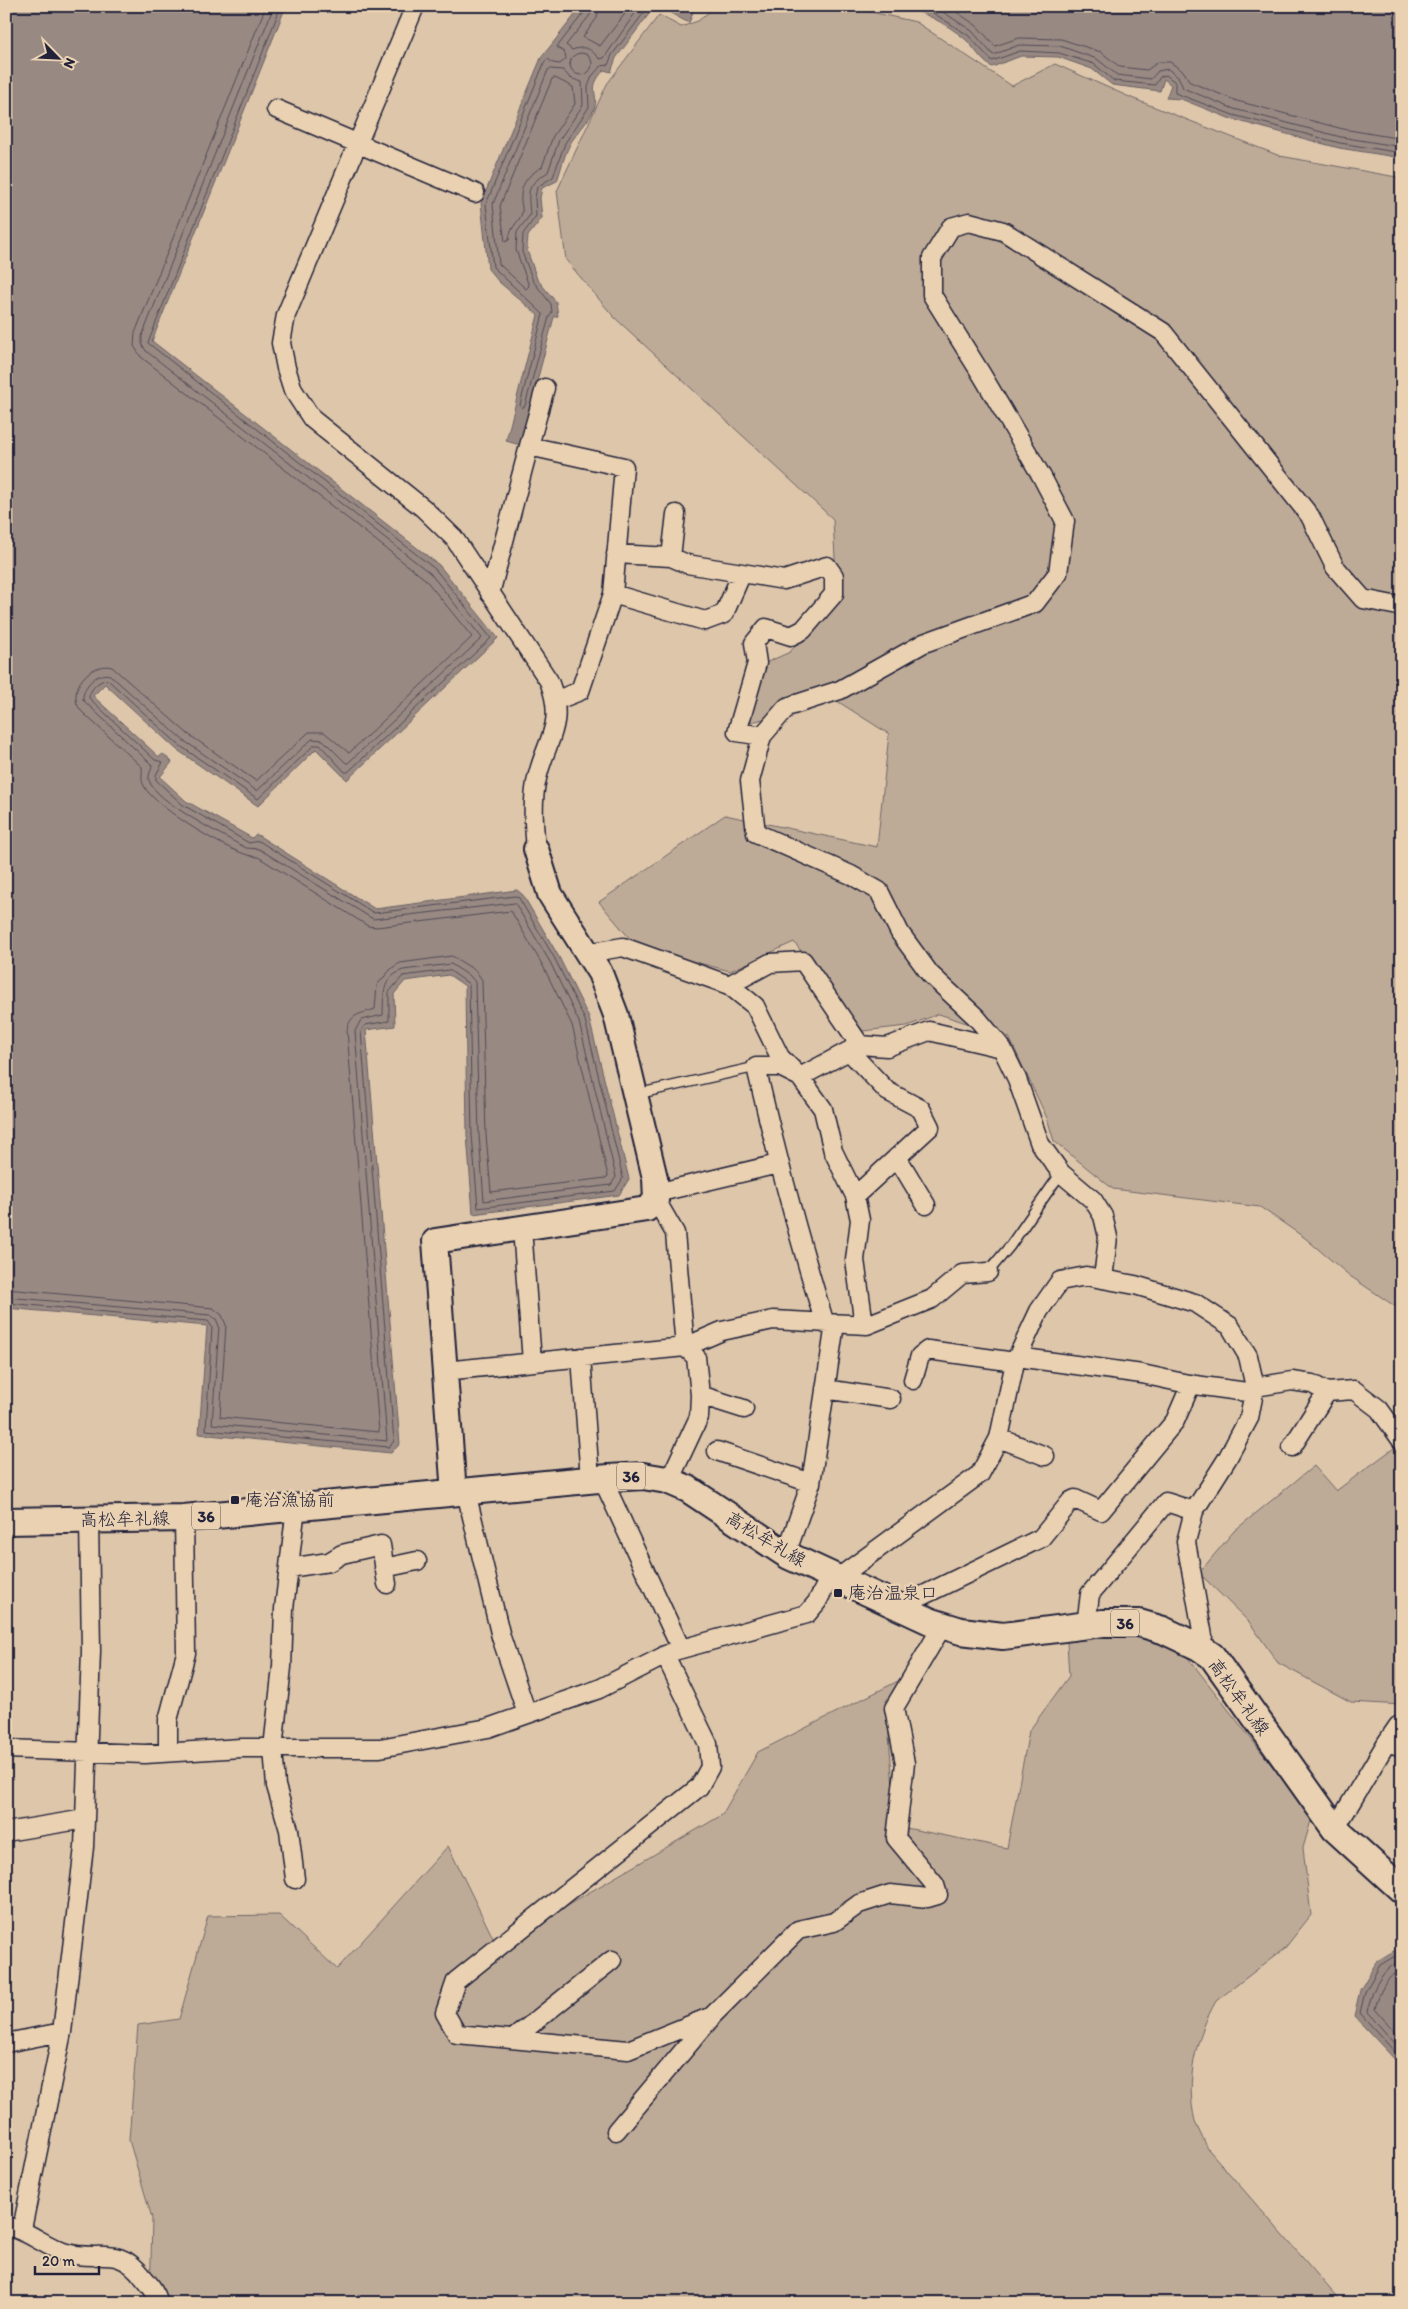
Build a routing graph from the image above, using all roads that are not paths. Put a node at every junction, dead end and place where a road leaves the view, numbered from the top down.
1 (415, 6) edge
2 (276, 109) dead end
3 (358, 144) junction
4 (475, 193) dead end
5 (545, 388) dead end
6 (529, 446) junction
7 (676, 514) dead end
8 (616, 554) junction
9 (671, 557) junction
10 (742, 573) junction
11 (490, 594) junction
12 (613, 594) junction
13 (1402, 604) edge
14 (557, 700) junction
15 (762, 736) junction
16 (536, 849) joint
17 (587, 953) junction
18 (729, 985) junction
19 (855, 1048) junction
20 (1002, 1048) junction
21 (756, 1067) junction
22 (800, 1077) junction
23 (635, 1094) junction
24 (897, 1157) junction
25 (778, 1164) junction
26 (1061, 1174) junction
27 (656, 1196) junction
28 (855, 1196) junction
29 (926, 1205) dead end
30 (522, 1228) junction
31 (988, 1272) joint
32 (1103, 1279) junction
33 (830, 1324) junction
34 (864, 1325) junction
35 (685, 1347) junction
36 (581, 1357) junction
37 (1016, 1359) junction
38 (532, 1362) junction
39 (444, 1371) junction
40 (913, 1380) dead end
41 (1191, 1384) junction
42 (825, 1389) junction
43 (1254, 1390) junction
44 (1327, 1392) junction
45 (700, 1395) junction
46 (890, 1399) dead end
47 (744, 1410) dead end
48 (999, 1438) junction
49 (1402, 1441) edge
50 (1292, 1447) dead end
51 (717, 1451) dead end
52 (1045, 1456) dead end
53 (596, 1479) junction
54 (670, 1481) junction
55 (811, 1483) junction
56 (460, 1492) junction
57 (296, 1508) junction
58 (1194, 1511) junction
59 (184, 1518) junction
60 (89, 1519) junction
61 (6, 1521) edge
62 (786, 1554) junction
63 (417, 1561) dead end
64 (289, 1568) junction
65 (834, 1577) junction
66 (899, 1607) junction
67 (1086, 1625) junction
68 (943, 1626) junction
69 (1199, 1647) junction
70 (681, 1648) junction
71 (665, 1655) junction
72 (527, 1714) junction
73 (1402, 1726) edge
74 (1394, 1745) edge
75 (274, 1748) junction
76 (6, 1749) edge
77 (86, 1752) junction
78 (168, 1752) junction
79 (85, 1819) junction
80 (1336, 1829) junction
81 (6, 1832) edge
82 (294, 1879) dead end
83 (1402, 1890) edge
84 (612, 1960) dead end
85 (712, 2016) junction
86 (62, 2032) junction
87 (513, 2039) junction
88 (6, 2043) edge
89 (616, 2131) dead end
90 (14, 2227) edge
91 (159, 2303) edge

1 - 3 street
2 - 3 street
3 - 4 street
3 - 11 street
5 - 6 street
6 - 8 street
6 - 11 street
7 - 9 street
8 - 9 street
8 - 12 street
9 - 10 street
10 - 12 street
10 - 15 street
11 - 14 street
12 - 14 street
13 - 15 street
14 - 16 street
15 - 20 street
16 - 17 street
17 - 18 street
17 - 23 street
18 - 19 street
18 - 22 street
19 - 20 street
19 - 22 street
19 - 24 street
20 - 26 street
21 - 22 street
21 - 23 lane
21 - 25 street
22 - 28 street
23 - 27 street
24 - 28 street
24 - 29 street
25 - 27 street
25 - 33 street
26 - 31 lane
26 - 32 street
27 - 30 street
27 - 35 street
28 - 34 street
30 - 38 street
30 - 39 street
31 - 34 street
32 - 37 street
32 - 43 street
33 - 34 street
33 - 35 street
33 - 42 street
35 - 36 street
35 - 45 street
36 - 38 street
36 - 53 street
37 - 40 street
37 - 41 street
37 - 48 street
38 - 39 street
39 - 56 street
41 - 43 street
41 - 66 street
42 - 46 street
42 - 55 street
43 - 44 street
43 - 58 street
44 - 49 street
44 - 50 street
45 - 47 street
45 - 54 street
48 - 52 street
48 - 65 street
51 - 55 street
53 - 54 main road, 高松牟礼線 / 36
53 - 56 main road, 高松牟礼線 / 36
53 - 70 street
54 - 62 main road, 高松牟礼線 / 36
55 - 62 street
56 - 57 main road, 高松牟礼線 / 36
56 - 72 street
57 - 59 main road, 高松牟礼線 / 36
57 - 64 street
58 - 67 street
58 - 69 street
59 - 60 main road, 高松牟礼線 / 36
59 - 78 street
60 - 61 main road, 高松牟礼線 / 36
60 - 77 street
62 - 65 main road, 高松牟礼線 / 36
63 - 64 street
64 - 75 street
65 - 66 main road, 高松牟礼線 / 36
65 - 70 street
66 - 68 main road, 高松牟礼線 / 36
67 - 68 main road, 高松牟礼線 / 36
67 - 69 main road, 高松牟礼線 / 36
68 - 85 street
69 - 80 main road, 高松牟礼線 / 36
70 - 71 street
71 - 72 street
71 - 87 street
72 - 75 street
73 - 74 street
74 - 80 street
75 - 78 street
75 - 82 street
76 - 77 street
77 - 78 street
77 - 79 street
79 - 81 street
79 - 86 street
80 - 83 main road, 高松牟礼線 / 36
84 - 87 street
85 - 87 street
85 - 89 street
86 - 88 street
86 - 90 street
90 - 91 street

